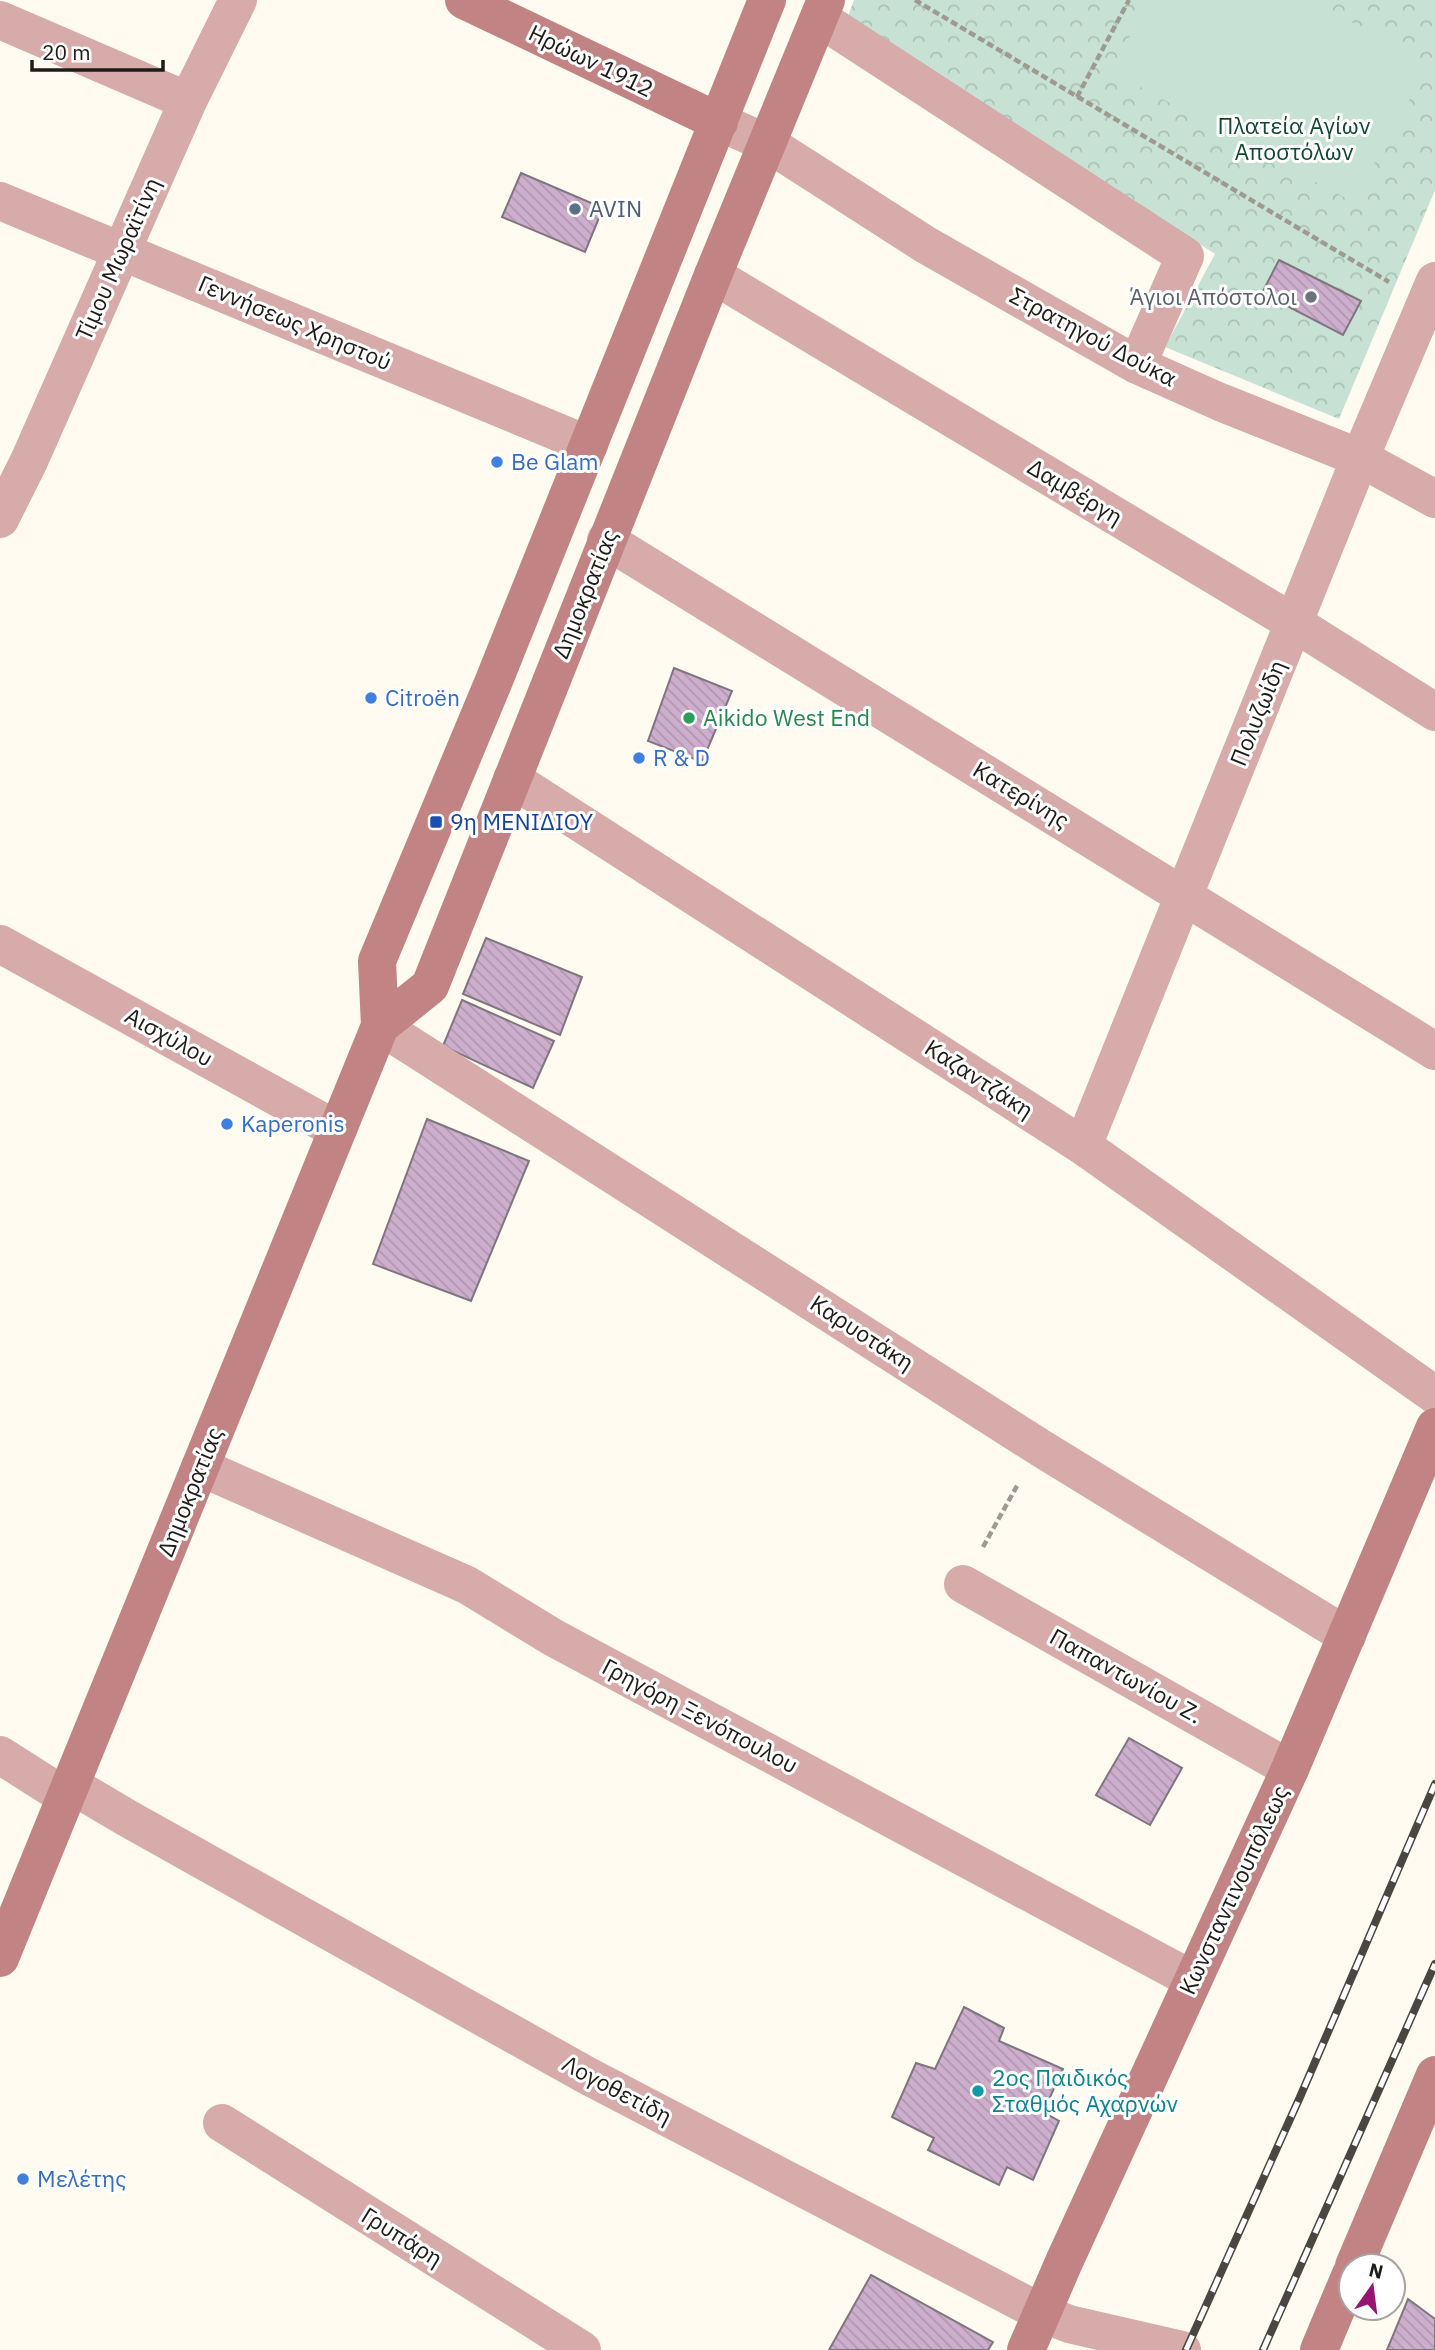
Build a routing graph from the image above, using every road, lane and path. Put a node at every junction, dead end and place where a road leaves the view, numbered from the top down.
1 (239, 0) edge
2 (464, 0) edge
3 (767, 0) edge
4 (915, 0) edge
5 (1129, 0) edge
6 (822, 9) edge
7 (0, 20) edge
8 (1077, 97) junction
9 (188, 101) junction
10 (719, 122) junction
11 (767, 144) junction
12 (0, 201) edge
13 (122, 250) junction
14 (713, 275) junction
15 (1435, 281) edge
16 (1395, 286) dead end
17 (1137, 365) junction
18 (589, 445) junction
19 (14, 456) edge
20 (1360, 457) junction
21 (1435, 499) edge
22 (0, 520) edge
23 (606, 540) junction
24 (1294, 623) junction
25 (1435, 712) edge
26 (512, 779) junction
27 (1184, 894) junction
28 (0, 944) edge
29 (380, 1026) junction
30 (1435, 1051) edge
31 (337, 1130) junction
32 (1083, 1146) junction
33 (1435, 1395) edge
34 (1435, 1427) edge
35 (1039, 1447) junction
36 (200, 1467) junction
37 (963, 1584) joint
38 (1347, 1636) junction
39 (0, 1755) edge
40 (1290, 1769) junction
41 (68, 1791) junction
42 (0, 1958) edge
43 (1193, 1980) junction
44 (1435, 2075) edge
45 (222, 2123) dead end
46 (1360, 2252) edge
47 (1337, 2307) edge
48 (1042, 2313) junction
49 (582, 2350) edge
50 (1026, 2350) edge
51 (1182, 2350) edge
52 (1319, 2350) edge

1 - 9 street, Τίμου Μωραϊτίνη
2 - 10 main road, Ηρώων 1912
3 - 10 main road, Δημοκρατίας
4 - 8 path
5 - 8 path
6 - 11 main road, Δημοκρατίας
6 - 17 street
7 - 9 street
8 - 16 path
9 - 13 street, Τίμου Μωραϊτίνη
10 - 11 street
10 - 18 main road, Δημοκρατίας
11 - 14 main road, Δημοκρατίας
11 - 17 street, Στρατηγού Δούκα
12 - 13 street, Γεννήσεως Χρηστού
13 - 18 street, Γεννήσεως Χρηστού
13 - 19 street, Τίμου Μωραϊτίνη
14 - 23 main road, Δημοκρατίας
14 - 24 street, Δαμβέργη
15 - 20 street, Πολυζωίδη
17 - 20 street, Στρατηγού Δούκα
18 - 29 main road, Δημοκρατίας
19 - 22 street, Τίμου Μωραϊτίνη
20 - 21 street, Στρατηγού Δούκα
20 - 24 street, Πολυζωίδη
23 - 26 main road, Δημοκρατίας
23 - 27 street, Κατερίνης
24 - 25 street, Δαμβέργη
24 - 27 street, Πολυζωίδη
26 - 29 main road, Δημοκρατίας
26 - 32 street, Καζαντζάκη
27 - 30 street, Κατερίνης
27 - 32 street, Πολυζωίδη
28 - 31 street, Αισχύλου
29 - 31 main road, Δημοκρατίας
29 - 35 street, Καρυοτάκη
31 - 36 main road, Δημοκρατίας
32 - 33 street, Καζαντζάκη
34 - 38 main road, Κωνσταντινουπόλεως
35 - 37 path
35 - 38 street, Καρυοτάκη
36 - 41 main road, Δημοκρατίας
36 - 43 street, Γρηγόρη Ξενόπουλου
37 - 40 street, Παπαντωνίου Ζ.
38 - 40 main road, Κωνσταντινουπόλεως
39 - 41 street, Λογοθετίδη
40 - 43 main road, Κωνσταντινουπόλεως
41 - 42 main road, Δημοκρατίας
41 - 48 street, Λογοθετίδη
43 - 48 main road, Κωνσταντινουπόλεως
44 - 46 main road
45 - 49 street, Γρυπάρη
47 - 52 main road
48 - 50 main road, Κωνσταντινουπόλεως
48 - 51 street, Λογοθετίδη

